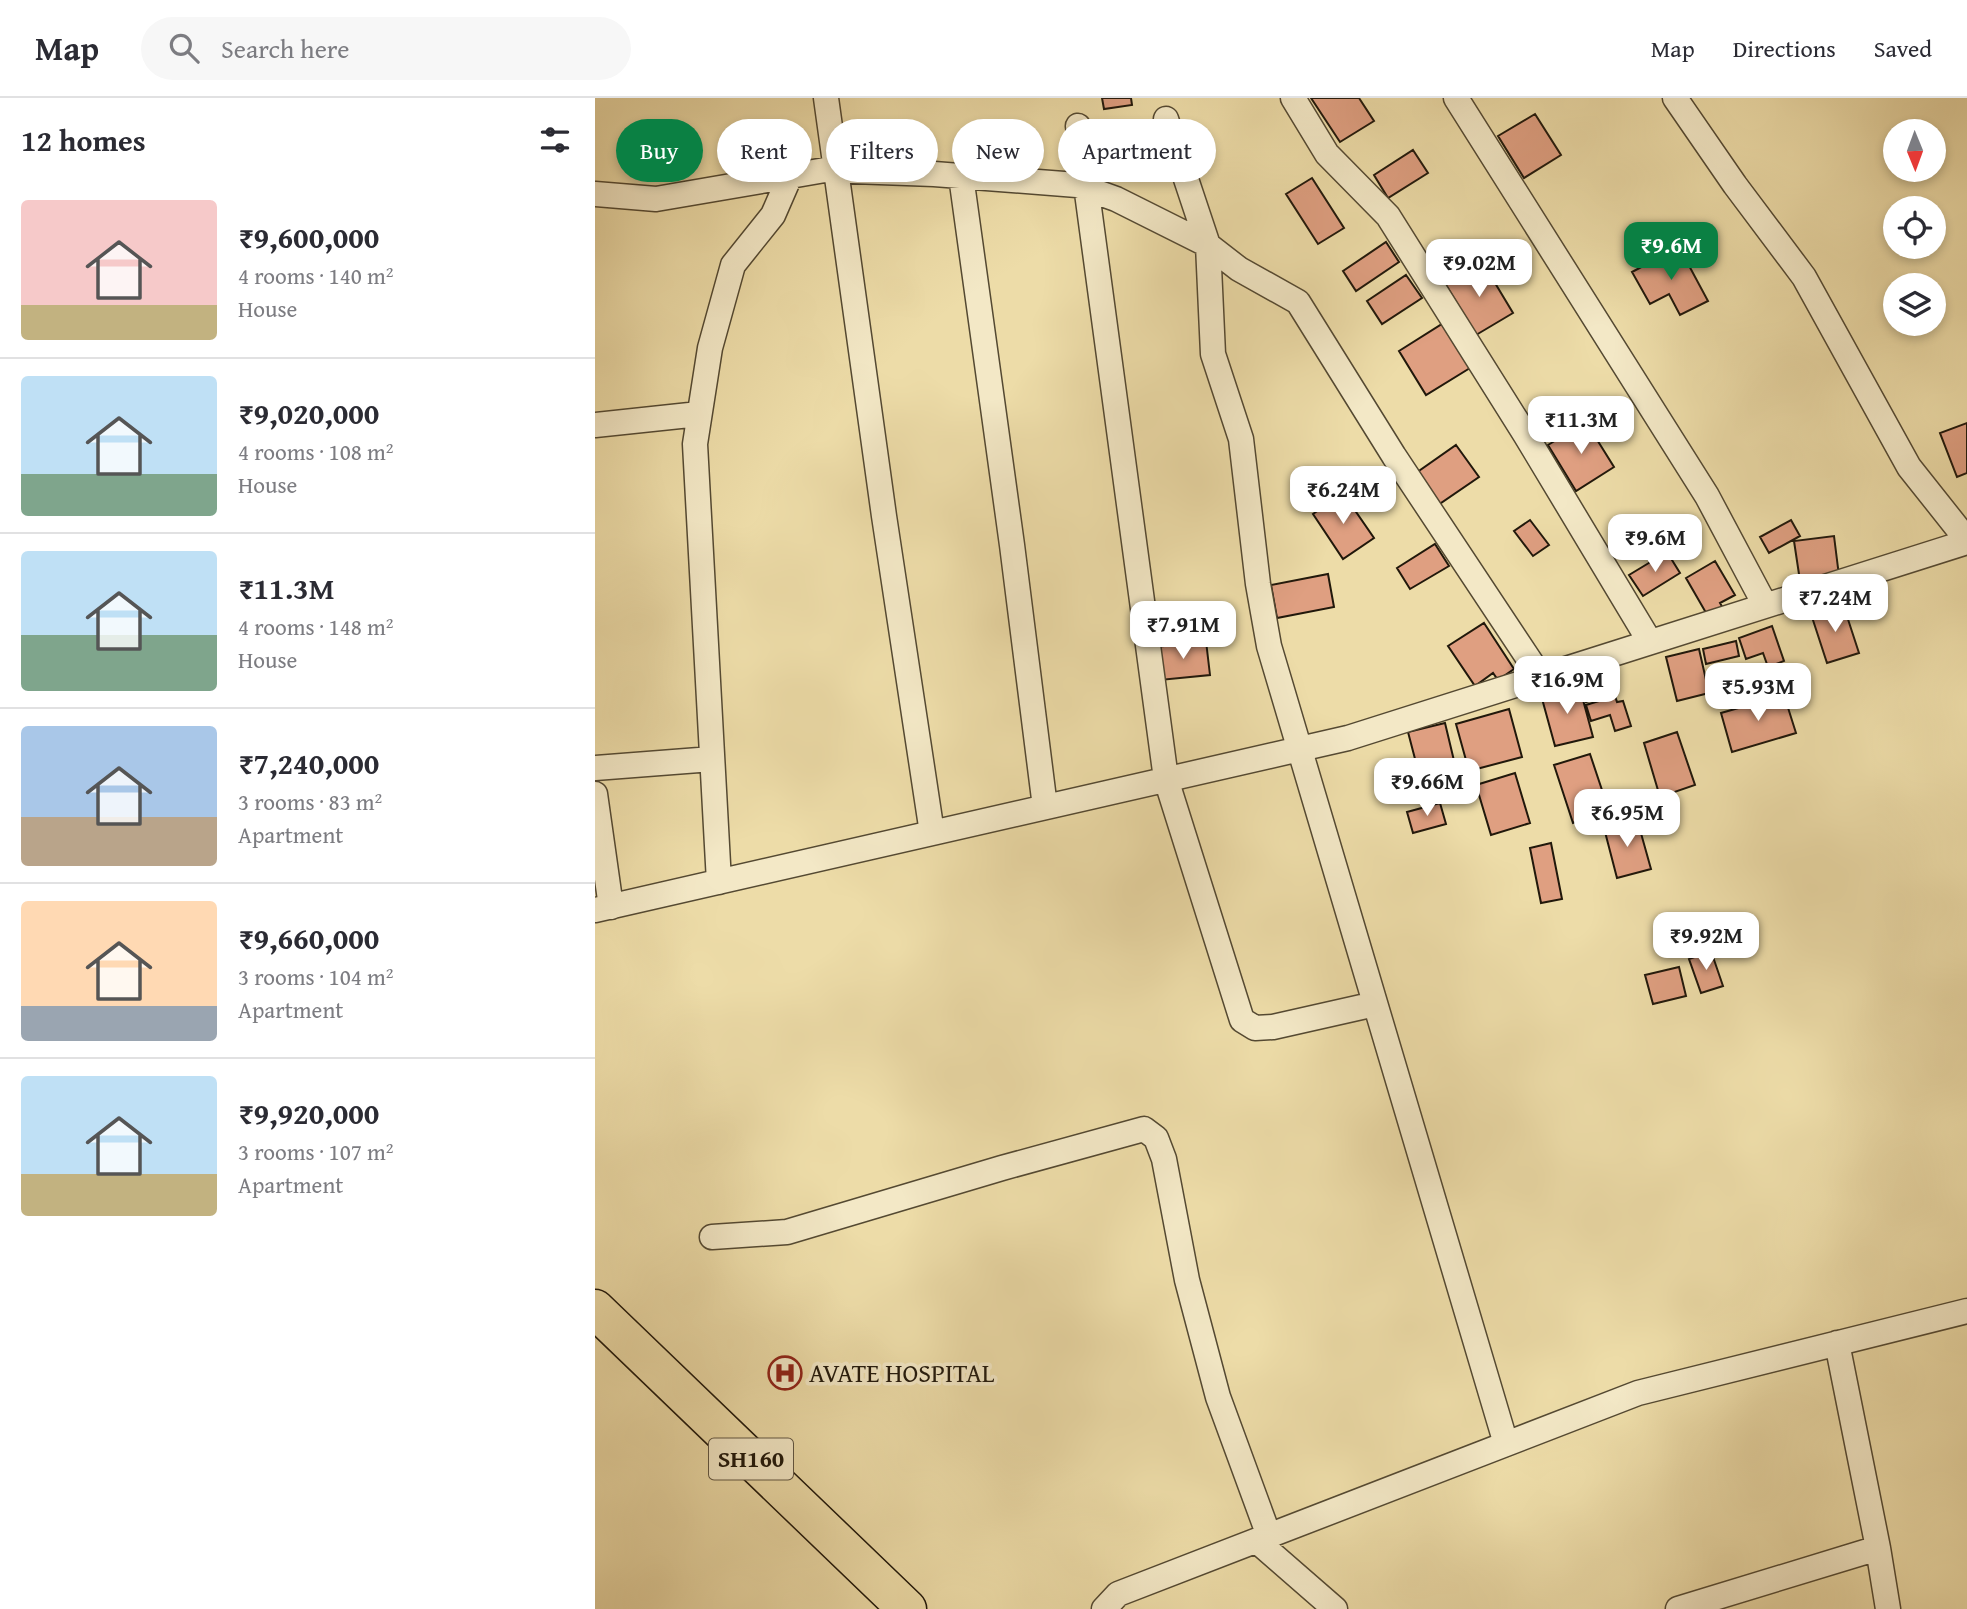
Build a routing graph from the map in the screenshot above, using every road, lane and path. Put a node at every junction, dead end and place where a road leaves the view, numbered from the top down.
1 (826, 98) edge
2 (1293, 98) edge
3 (1456, 98) edge
4 (1675, 98) edge
5 (829, 119) edge
6 (755, 182) edge
7 (787, 182) edge
8 (838, 182) edge
9 (962, 182) edge
10 (1038, 182) edge
11 (1084, 182) edge
12 (1186, 182) edge
13 (1085, 188) junction
14 (595, 194) edge
15 (1207, 245) junction
16 (699, 414) junction
17 (595, 425) edge
18 (1967, 541) edge
19 (1765, 605) junction
20 (1650, 642) junction
21 (1541, 676) junction
22 (1299, 749) junction
23 (712, 759) junction
24 (595, 768) edge
25 (1166, 779) junction
26 (595, 794) edge
27 (1045, 807) junction
28 (932, 833) junction
29 (719, 882) junction
30 (603, 908) edge
31 (1375, 1004) junction
32 (712, 1237) dead end
33 (1967, 1311) edge
34 (601, 1323) edge
35 (1837, 1343) junction
36 (1506, 1444) junction
37 (1263, 1539) junction
38 (1878, 1548) junction
39 (907, 1609) edge
40 (1104, 1609) edge
41 (1335, 1609) edge
42 (1678, 1609) edge
43 (1888, 1609) edge

1 - 5 street
2 - 20 street
3 - 19 street
4 - 18 street
6 - 14 street
7 - 16 street
8 - 28 street
9 - 27 street
10 - 13 street
11 - 13 street
12 - 15 street
13 - 15 street
13 - 25 street
15 - 21 street
15 - 22 street
16 - 17 street
16 - 23 street
18 - 19 street
19 - 20 street
20 - 21 street
21 - 22 street
22 - 25 street
22 - 31 street
23 - 24 street
23 - 29 street
25 - 27 street
25 - 31 street
26 - 30 street
27 - 28 street
28 - 29 street
29 - 30 street
31 - 36 street
32 - 37 street
33 - 35 street
34 - 39 main road, SH160
35 - 36 street
35 - 38 street
36 - 37 street
37 - 40 street
37 - 41 street
38 - 42 street
38 - 43 street

